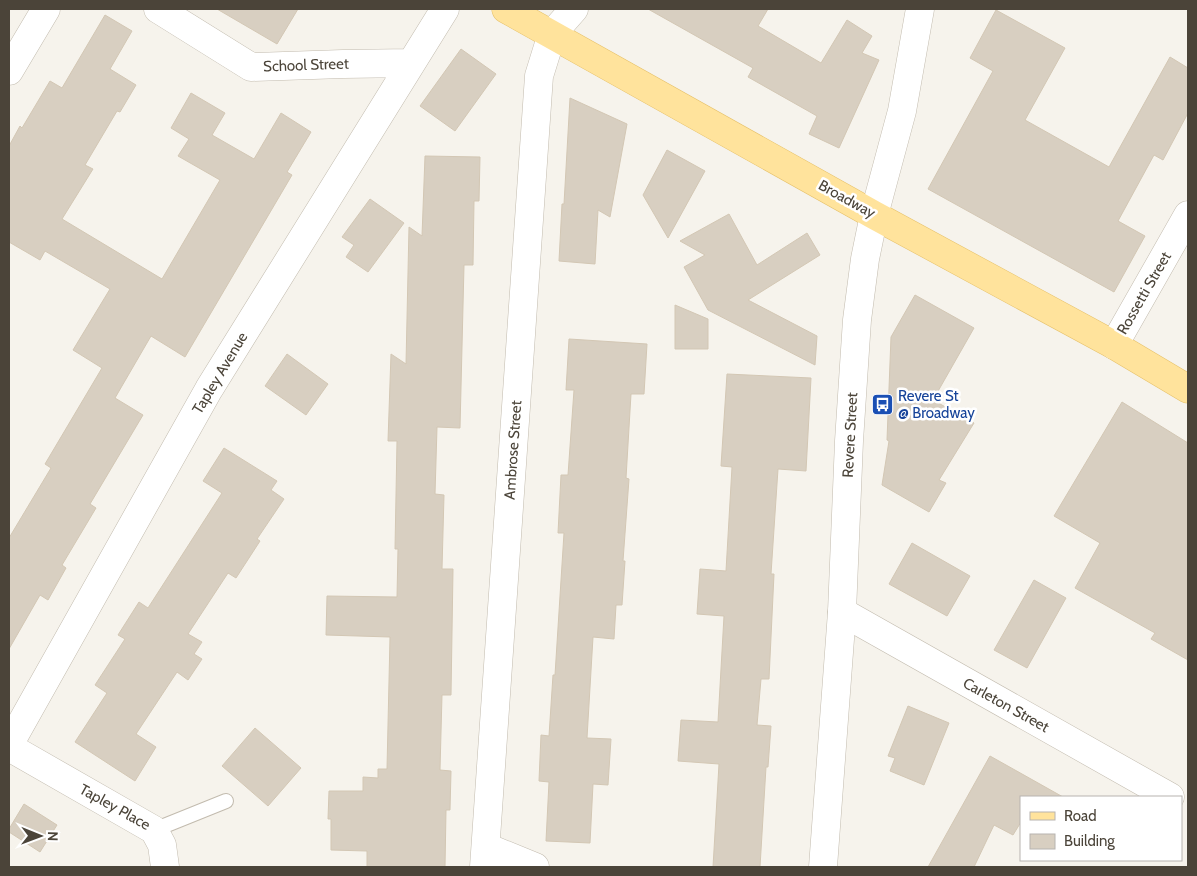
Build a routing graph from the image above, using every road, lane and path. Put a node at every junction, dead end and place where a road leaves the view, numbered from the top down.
1 (46, 9) edge
2 (158, 9) edge
3 (445, 9) edge
4 (506, 9) edge
5 (574, 9) edge
6 (920, 9) edge
7 (552, 34) junction
8 (411, 63) junction
9 (9, 71) edge
10 (874, 215) junction
11 (1188, 215) edge
12 (1114, 344) junction
13 (1188, 389) edge
14 (842, 612) junction
15 (9, 746) edge
16 (1168, 796) edge
17 (226, 801) dead end
18 (154, 830) junction
19 (485, 857) edge
20 (165, 867) edge
21 (535, 867) edge
22 (824, 867) edge

1 - 9 street
2 - 8 street, School Street
3 - 8 street, Tapley Avenue
4 - 7 main road, Broadway
5 - 7 street
6 - 10 street, Revere Street
7 - 10 main road, Broadway
7 - 19 street, Ambrose Street
8 - 15 street, Tapley Avenue
10 - 12 main road, Broadway
10 - 14 street, Revere Street
11 - 12 street, Rossetti Street
12 - 13 main road, Broadway
14 - 16 street, Carleton Street
14 - 22 street, Revere Street
15 - 18 street, Tapley Place
17 - 18 lane, Tapley Place
18 - 20 street
19 - 21 street

